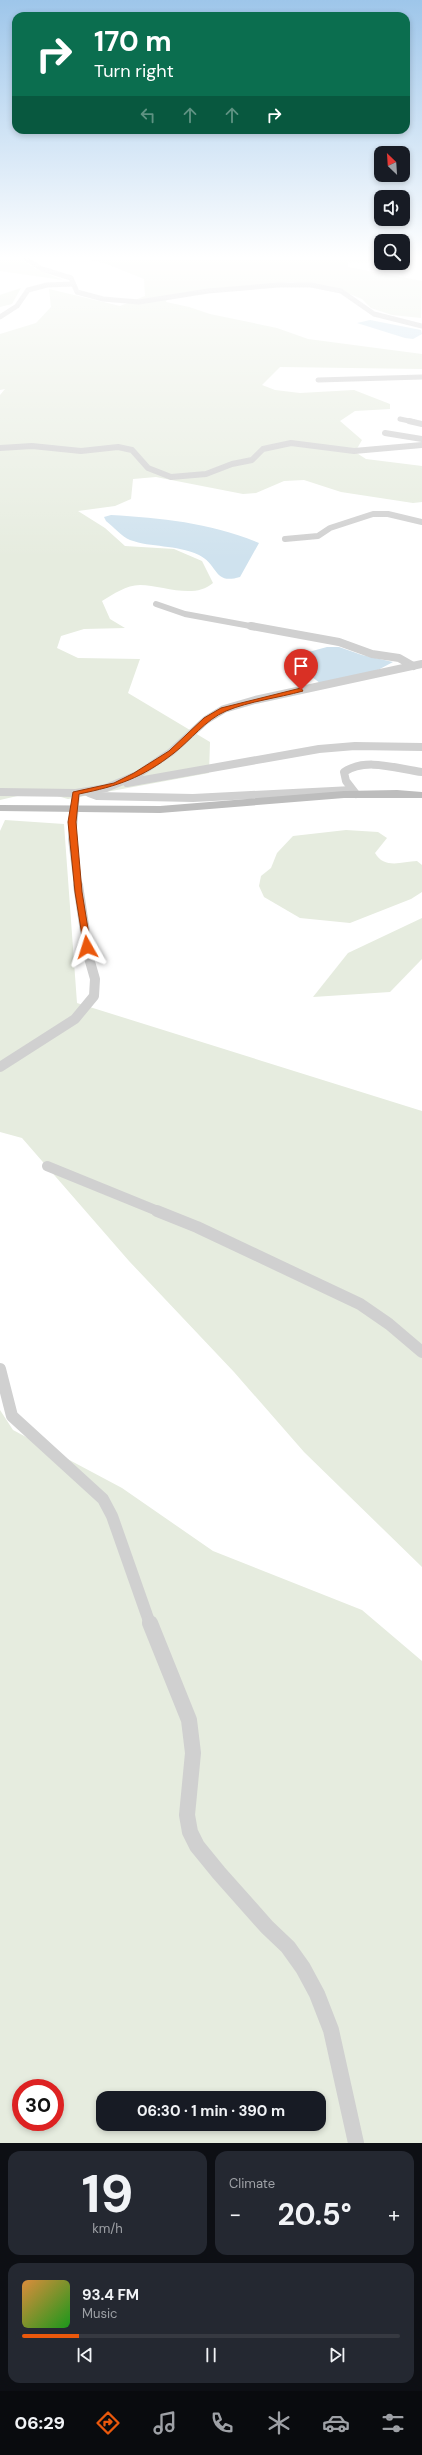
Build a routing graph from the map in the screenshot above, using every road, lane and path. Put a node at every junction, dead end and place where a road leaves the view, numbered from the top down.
1 (422, 377) edge
2 (318, 380) dead end
3 (400, 419) dead end
4 (422, 424) edge
5 (385, 433) dead end
6 (422, 439) edge
7 (422, 445) edge
8 (0, 448) edge
9 (422, 522) edge
10 (285, 539) dead end
11 (156, 604) dead end
12 (422, 664) edge
13 (413, 666) junction
14 (422, 746) edge
15 (422, 772) edge
16 (121, 782) junction
17 (0, 792) edge
18 (88, 792) junction
19 (76, 793) junction
20 (355, 793) junction
21 (422, 795) edge
22 (0, 808) edge
23 (0, 1066) edge
24 (47, 1166) dead end
25 (422, 1352) edge
26 (0, 1369) edge
27 (356, 2143) edge

1 - 2 street
3 - 4 street
5 - 6 street
7 - 8 street
9 - 10 street
11 - 13 street
12 - 13 street
13 - 16 street
14 - 16 street
15 - 20 street
16 - 18 street
17 - 19 street
18 - 19 street
18 - 20 street
19 - 23 street
20 - 21 street
20 - 22 street
24 - 25 street
26 - 27 street

